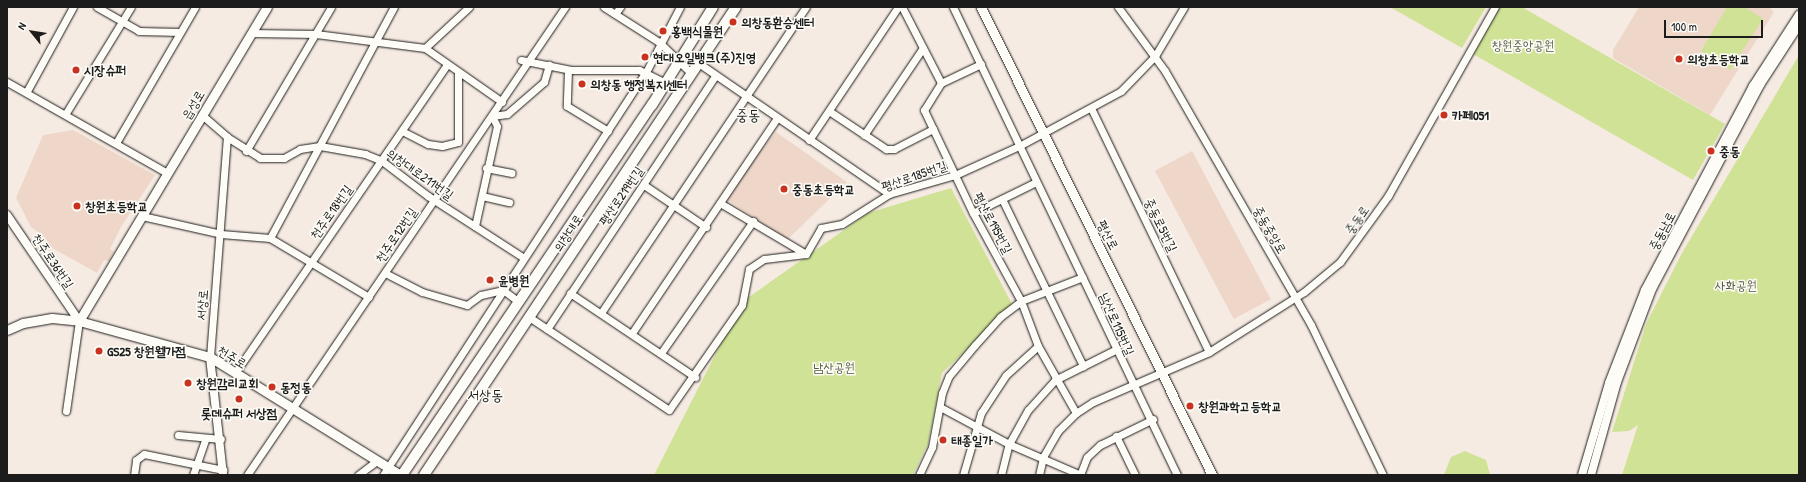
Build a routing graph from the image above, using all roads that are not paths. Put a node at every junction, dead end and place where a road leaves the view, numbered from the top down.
1 (73, 7) edge
2 (97, 7) edge
3 (131, 7) edge
4 (196, 7) edge
5 (267, 7) edge
6 (332, 7) edge
7 (394, 7) edge
8 (469, 7) edge
9 (565, 7) edge
10 (604, 7) edge
11 (620, 7) edge
12 (680, 7) edge
13 (713, 7) edge
14 (736, 7) edge
15 (806, 7) edge
16 (898, 7) edge
17 (902, 7) edge
18 (953, 7) edge
19 (982, 7) edge
20 (1118, 7) edge
21 (1184, 7) edge
22 (1495, 7) edge
23 (615, 14) junction
24 (1799, 15) edge
25 (122, 21) junction
26 (1799, 25) edge
27 (180, 32) junction
28 (252, 33) junction
29 (316, 34) junction
30 (374, 41) junction
31 (659, 42) junction
32 (425, 48) junction
33 (923, 48) junction
34 (1155, 56) junction
35 (521, 60) dead end
36 (531, 60) junction
37 (697, 62) junction
38 (677, 63) junction
39 (447, 64) junction
40 (981, 64) junction
41 (549, 65) junction
42 (568, 70) junction
43 (458, 72) junction
44 (646, 72) junction
45 (690, 72) junction
46 (715, 76) junction
47 (7, 82) edge
48 (666, 83) junction
49 (942, 83) junction
50 (28, 91) junction
51 (745, 97) junction
52 (502, 102) junction
53 (1091, 108) junction
54 (829, 111) junction
55 (66, 114) junction
56 (202, 115) junction
57 (492, 116) junction
58 (777, 118) junction
59 (933, 130) junction
60 (402, 131) junction
61 (608, 131) junction
62 (864, 135) junction
63 (1042, 135) junction
64 (227, 137) junction
65 (809, 140) junction
66 (116, 143) junction
67 (320, 146) junction
68 (1020, 146) junction
69 (246, 151) junction
70 (382, 161) junction
71 (486, 168) junction
72 (512, 172) dead end
73 (167, 174) junction
74 (955, 175) junction
75 (1036, 182) junction
76 (644, 185) junction
77 (889, 194) junction
78 (482, 196) junction
79 (434, 199) junction
80 (1002, 199) junction
81 (509, 202) dead end
82 (720, 203) junction
83 (672, 206) junction
84 (973, 213) junction
85 (7, 215) edge
86 (142, 216) junction
87 (753, 221) junction
88 (475, 226) junction
89 (706, 227) junction
90 (221, 234) junction
91 (270, 238) junction
92 (806, 254) junction
93 (524, 258) junction
94 (311, 263) junction
95 (385, 273) junction
96 (1083, 277) junction
97 (503, 290) junction
98 (1049, 292) junction
99 (570, 293) junction
100 (369, 297) junction
101 (1295, 298) junction
102 (1021, 301) junction
103 (519, 302) junction
104 (601, 313) junction
105 (529, 317) junction
106 (79, 321) junction
107 (547, 329) junction
108 (7, 330) edge
109 (632, 333) junction
110 (1038, 346) junction
111 (1115, 350) junction
112 (1208, 352) junction
113 (661, 353) junction
114 (210, 357) junction
115 (1083, 366) junction
116 (1162, 371) junction
117 (235, 373) junction
118 (695, 377) junction
119 (1055, 380) junction
120 (1134, 386) junction
121 (940, 407) junction
122 (293, 408) junction
123 (66, 411) dead end
124 (1076, 413) junction
125 (1153, 419) junction
126 (975, 425) junction
127 (178, 435) dead end
128 (1116, 436) junction
129 (206, 438) junction
130 (221, 439) junction
131 (1009, 444) junction
132 (1043, 457) junction
133 (375, 462) junction
134 (196, 464) junction
135 (385, 471) edge
136 (223, 473) edge
137 (134, 475) edge
138 (193, 475) edge
139 (247, 475) edge
140 (358, 475) edge
141 (401, 475) edge
142 (424, 475) edge
143 (919, 475) edge
144 (963, 475) edge
145 (1001, 475) edge
146 (1039, 475) edge
147 (1080, 475) edge
148 (1135, 475) edge
149 (1177, 475) edge
150 (1212, 475) edge
151 (1383, 475) edge
152 (1582, 475) edge
153 (1591, 475) edge

1 - 50 street
2 - 25 street
3 - 25 street
4 - 27 street
5 - 28 main road, 읍성로
6 - 29 street
7 - 30 street
8 - 32 street
9 - 36 street, 천주로12번길
10 - 23 street
11 - 23 street
12 - 31 street
13 - 38 main road, 의창대로
14 - 37 main road, 의창대로
15 - 51 street
16 - 54 street
17 - 33 street
18 - 40 street, 남산로115번길
19 - 63 main road, 평산로
20 - 34 street, 중동중앙로
21 - 34 street, 평산로185번길
22 - 101 street, 중동로
23 - 31 street
24 - 152 street, 중동남로
25 - 27 street
25 - 55 street
26 - 153 street, 중동남로
27 - 66 street
28 - 29 street
28 - 56 main road, 읍성로
29 - 30 street
29 - 69 street
30 - 32 street
30 - 67 street
31 - 38 street
31 - 44 street
32 - 39 street
33 - 49 street
33 - 62 street
34 - 53 street, 평산로185번길
34 - 101 street, 중동중앙로
35 - 36 street
36 - 41 street
36 - 52 street, 천주로12번길
37 - 45 main road, 의창대로
37 - 46 street
38 - 45 street
38 - 48 main road, 의창대로
39 - 43 street
39 - 60 street, 천주로18번길
40 - 49 street
40 - 68 street, 남산로115번길
41 - 42 street
41 - 57 street
42 - 44 street
42 - 61 street
43 - 52 street
43 - 60 street
44 - 48 street
44 - 61 street
45 - 105 main road, 의창대로
46 - 51 street
46 - 76 street, 평산로219번길
47 - 50 street
48 - 103 main road, 의창대로
49 - 59 street, 평산로195번길
50 - 55 street
51 - 58 street
51 - 83 street
52 - 57 street, 천주로12번길
53 - 63 street, 평산로185번길
53 - 112 street, 중동로5번길
54 - 62 street
54 - 65 street
55 - 66 street
56 - 64 street, 의창대로211번길
56 - 73 main road, 읍성로
57 - 71 street
57 - 79 street, 천주로12번길
58 - 65 street
58 - 82 street
59 - 62 street
59 - 74 street, 평산로195번길
60 - 70 street, 천주로18번길
61 - 93 street
63 - 68 street, 평산로185번길
63 - 116 main road, 평산로
64 - 69 street, 의창대로211번길
64 - 90 street, 서상로
65 - 77 street
66 - 73 street
67 - 69 street, 의창대로211번길
67 - 70 street, 의창대로211번길
67 - 91 street
68 - 74 street, 평산로185번길
68 - 75 street, 남산로115번길
70 - 79 street, 의창대로211번길
70 - 94 street, 천주로18번길
71 - 72 street
71 - 78 street
73 - 86 main road, 읍성로
74 - 77 street, 평산로185번길
74 - 84 street, 평산로195번길
75 - 80 street
75 - 96 street, 남산로115번길
76 - 83 street
76 - 99 street, 평산로219번길
77 - 92 street, 평산로185번길
78 - 81 street
78 - 88 street
79 - 88 street, 의창대로211번길
79 - 95 street, 천주로12번길
80 - 84 street
80 - 98 street
82 - 87 street
82 - 89 street
83 - 89 street
83 - 104 street
84 - 102 street, 평산로195번길
85 - 106 street, 천주로36번길
86 - 90 street
86 - 106 main road, 읍성로
87 - 92 street
87 - 113 street
88 - 93 street, 의창대로211번길
89 - 109 street
90 - 91 street
90 - 114 street, 서상로
91 - 94 street
92 - 118 street
93 - 97 street
94 - 100 street
94 - 117 street, 천주로18번길
95 - 97 street
95 - 100 street, 천주로12번길
96 - 98 street
96 - 111 street, 남산로115번길
97 - 103 street
97 - 135 street
98 - 102 street
98 - 115 street
99 - 104 street
99 - 107 street, 평산로219번길
100 - 122 street, 천주로12번길
101 - 112 street, 중동로
101 - 151 street, 중동중앙로
102 - 110 street, 평산로195번길
102 - 121 street
103 - 141 main road, 의창대로
104 - 109 street
105 - 107 street
105 - 142 main road, 의창대로
106 - 108 main road, 천주로
106 - 114 main road, 천주로
106 - 123 street
107 - 118 street
109 - 113 street
110 - 119 street, 평산로195번길
110 - 126 street
111 - 115 street
111 - 120 street, 남산로115번길
112 - 116 street, 중동로
113 - 118 street
114 - 117 main road, 천주로
114 - 130 street, 서상로
115 - 119 street
116 - 120 street, 중동로
116 - 150 main road, 평산로
117 - 122 main road, 천주로
119 - 124 street, 평산로195번길
119 - 131 street
120 - 124 street, 중동로
120 - 125 street, 남산로115번길
121 - 126 street
121 - 143 street
122 - 133 main road, 천주로
122 - 139 street, 천주로12번길
124 - 132 street
125 - 128 street
125 - 149 street, 남산로115번길
126 - 131 street
126 - 144 street
127 - 129 street
128 - 147 street
128 - 148 street
129 - 130 street
129 - 134 street
130 - 136 street, 서상로
131 - 132 street
131 - 145 street
132 - 146 street
132 - 147 street
133 - 135 main road, 천주로
133 - 140 street
134 - 136 street
134 - 137 street
134 - 138 street
135 - 141 main road, 천주로

